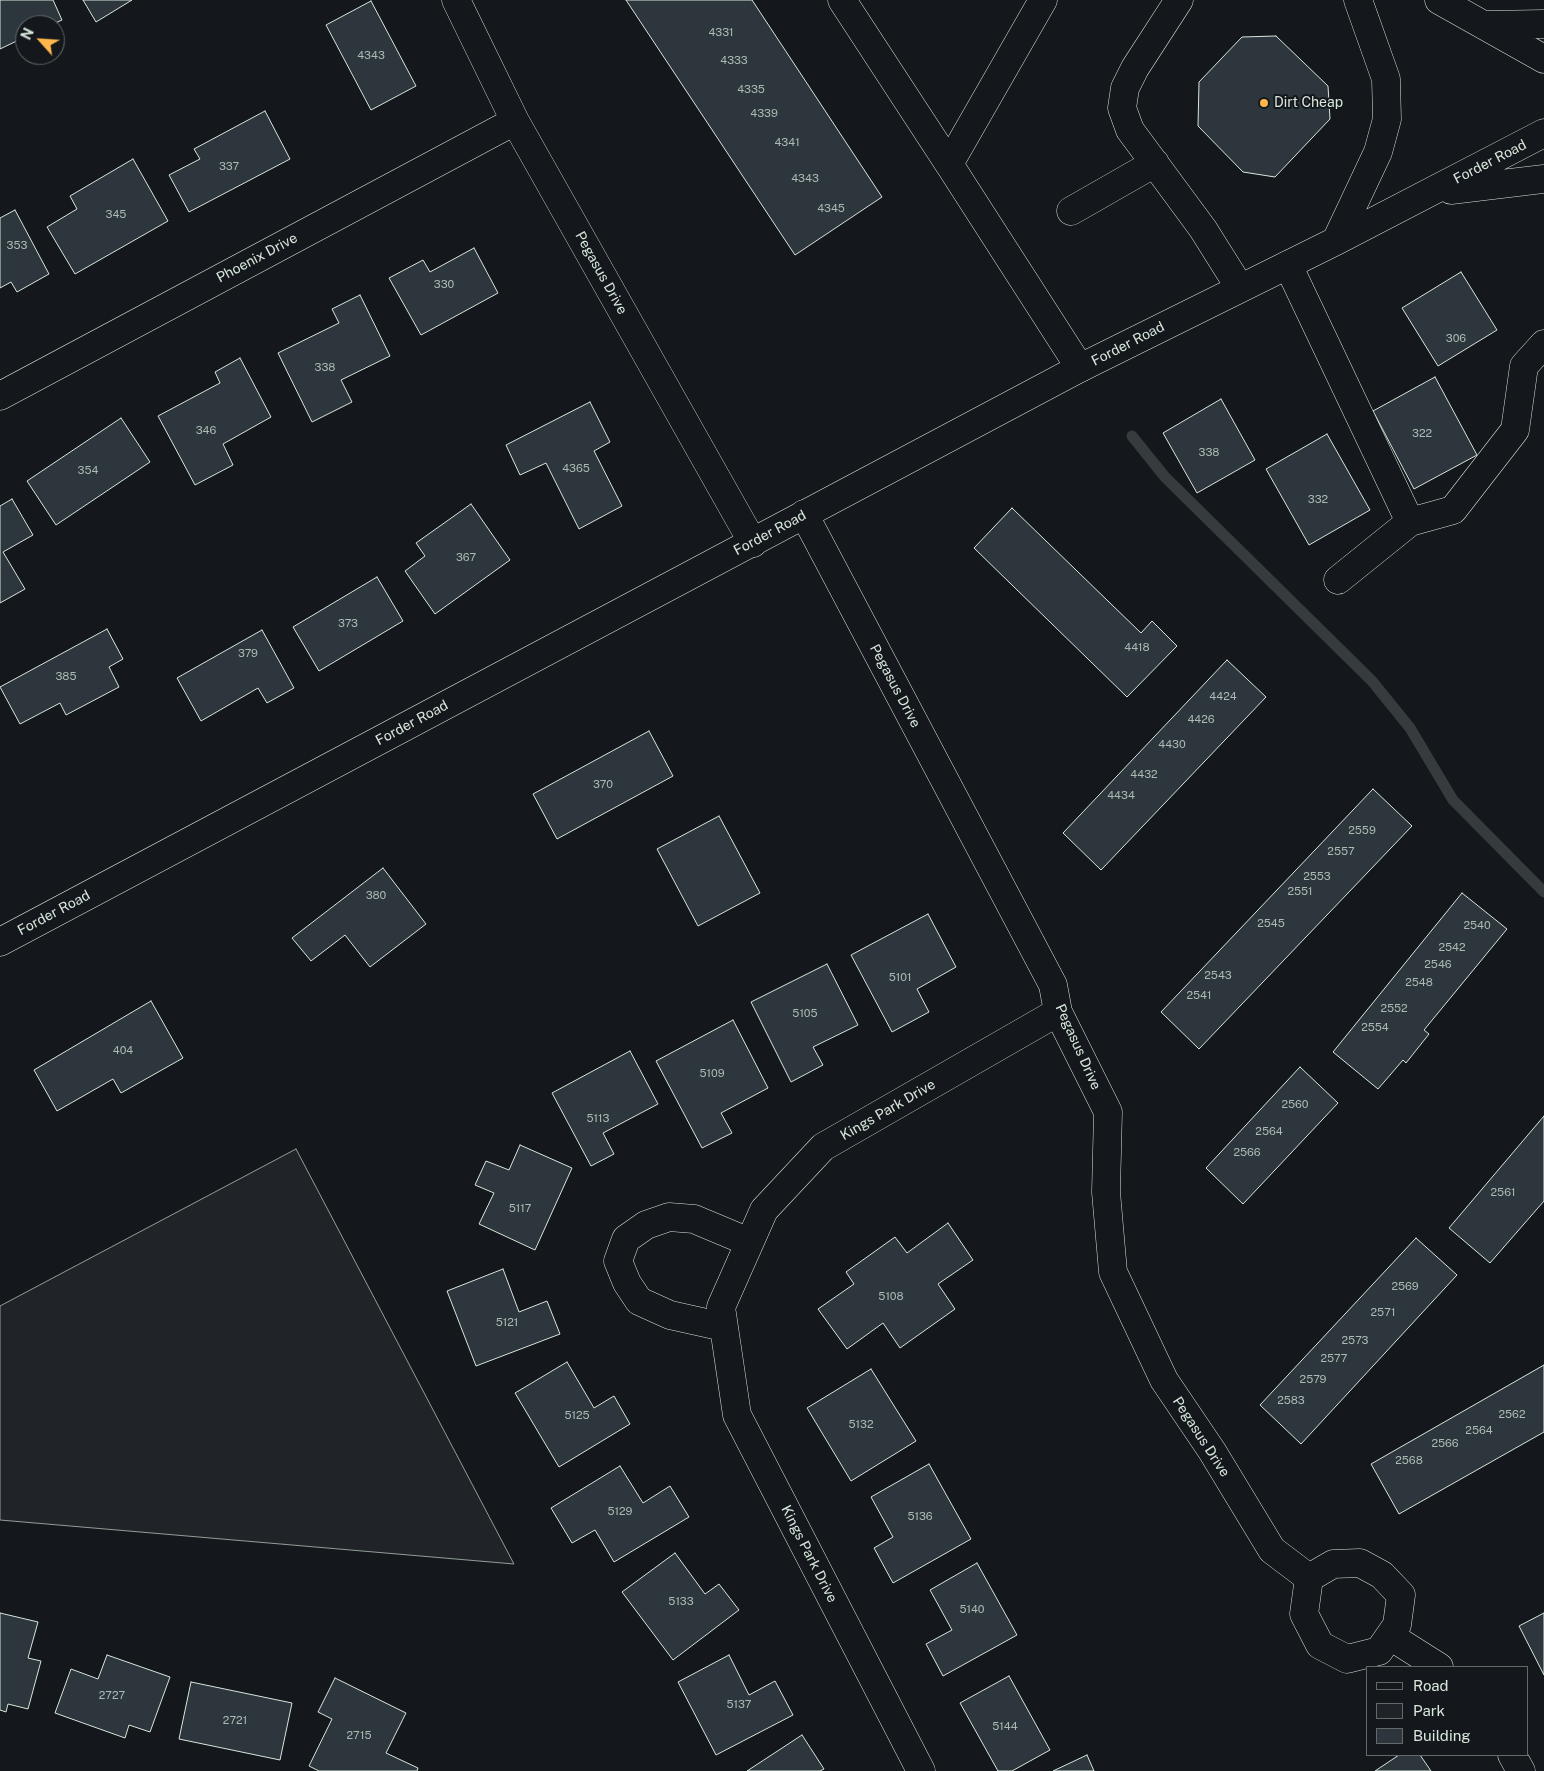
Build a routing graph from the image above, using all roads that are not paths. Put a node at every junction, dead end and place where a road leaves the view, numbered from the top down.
1 (456, 0) edge
2 (842, 0) edge
3 (1042, 0) edge
4 (1179, 0) edge
5 (1358, 0) edge
6 (1439, 0) edge
7 (1544, 24) edge
8 (1484, 25) junction
9 (1544, 58) edge
10 (515, 121) junction
11 (1544, 133) edge
12 (1155, 163) junction
13 (949, 164) junction
14 (1544, 179) edge
15 (1432, 192) junction
16 (1071, 212) dead end
17 (1336, 241) junction
18 (1288, 265) junction
19 (1240, 288) junction
20 (1544, 344) edge
21 (1080, 368) junction
22 (0, 396) edge
23 (804, 514) junction
24 (1410, 522) junction
25 (753, 543) junction
26 (1338, 580) dead end
27 (0, 942) edge
28 (1058, 1012) junction
29 (749, 1242) junction
30 (724, 1327) junction
31 (1308, 1578) junction
32 (1390, 1636) junction
33 (1437, 1666) edge
34 (1513, 1756) edge
35 (921, 1771) edge
36 (1521, 1771) edge

1 - 10 street, Pegasus Drive
2 - 13 street
3 - 13 street
4 - 12 street
5 - 17 street
6 - 8 street
7 - 8 street
8 - 9 street
10 - 22 street, Phoenix Drive
10 - 25 street, Pegasus Drive
11 - 15 street, Forder Road
12 - 16 street
12 - 19 street
13 - 21 street
14 - 15 street
15 - 17 street, Forder Road
17 - 18 street, Forder Road
18 - 19 street, Forder Road
18 - 24 street
19 - 21 street, Forder Road
20 - 24 street
21 - 23 street, Forder Road
23 - 25 street, Forder Road
23 - 28 street, Pegasus Drive
24 - 26 street
25 - 27 street, Forder Road
28 - 29 street, Kings Park Drive
28 - 31 street, Pegasus Drive
29 - 30 street, Kings Park Drive
29 - 30 street
30 - 35 street, Kings Park Drive
31 - 32 street
31 - 32 street
32 - 33 street
34 - 36 street

